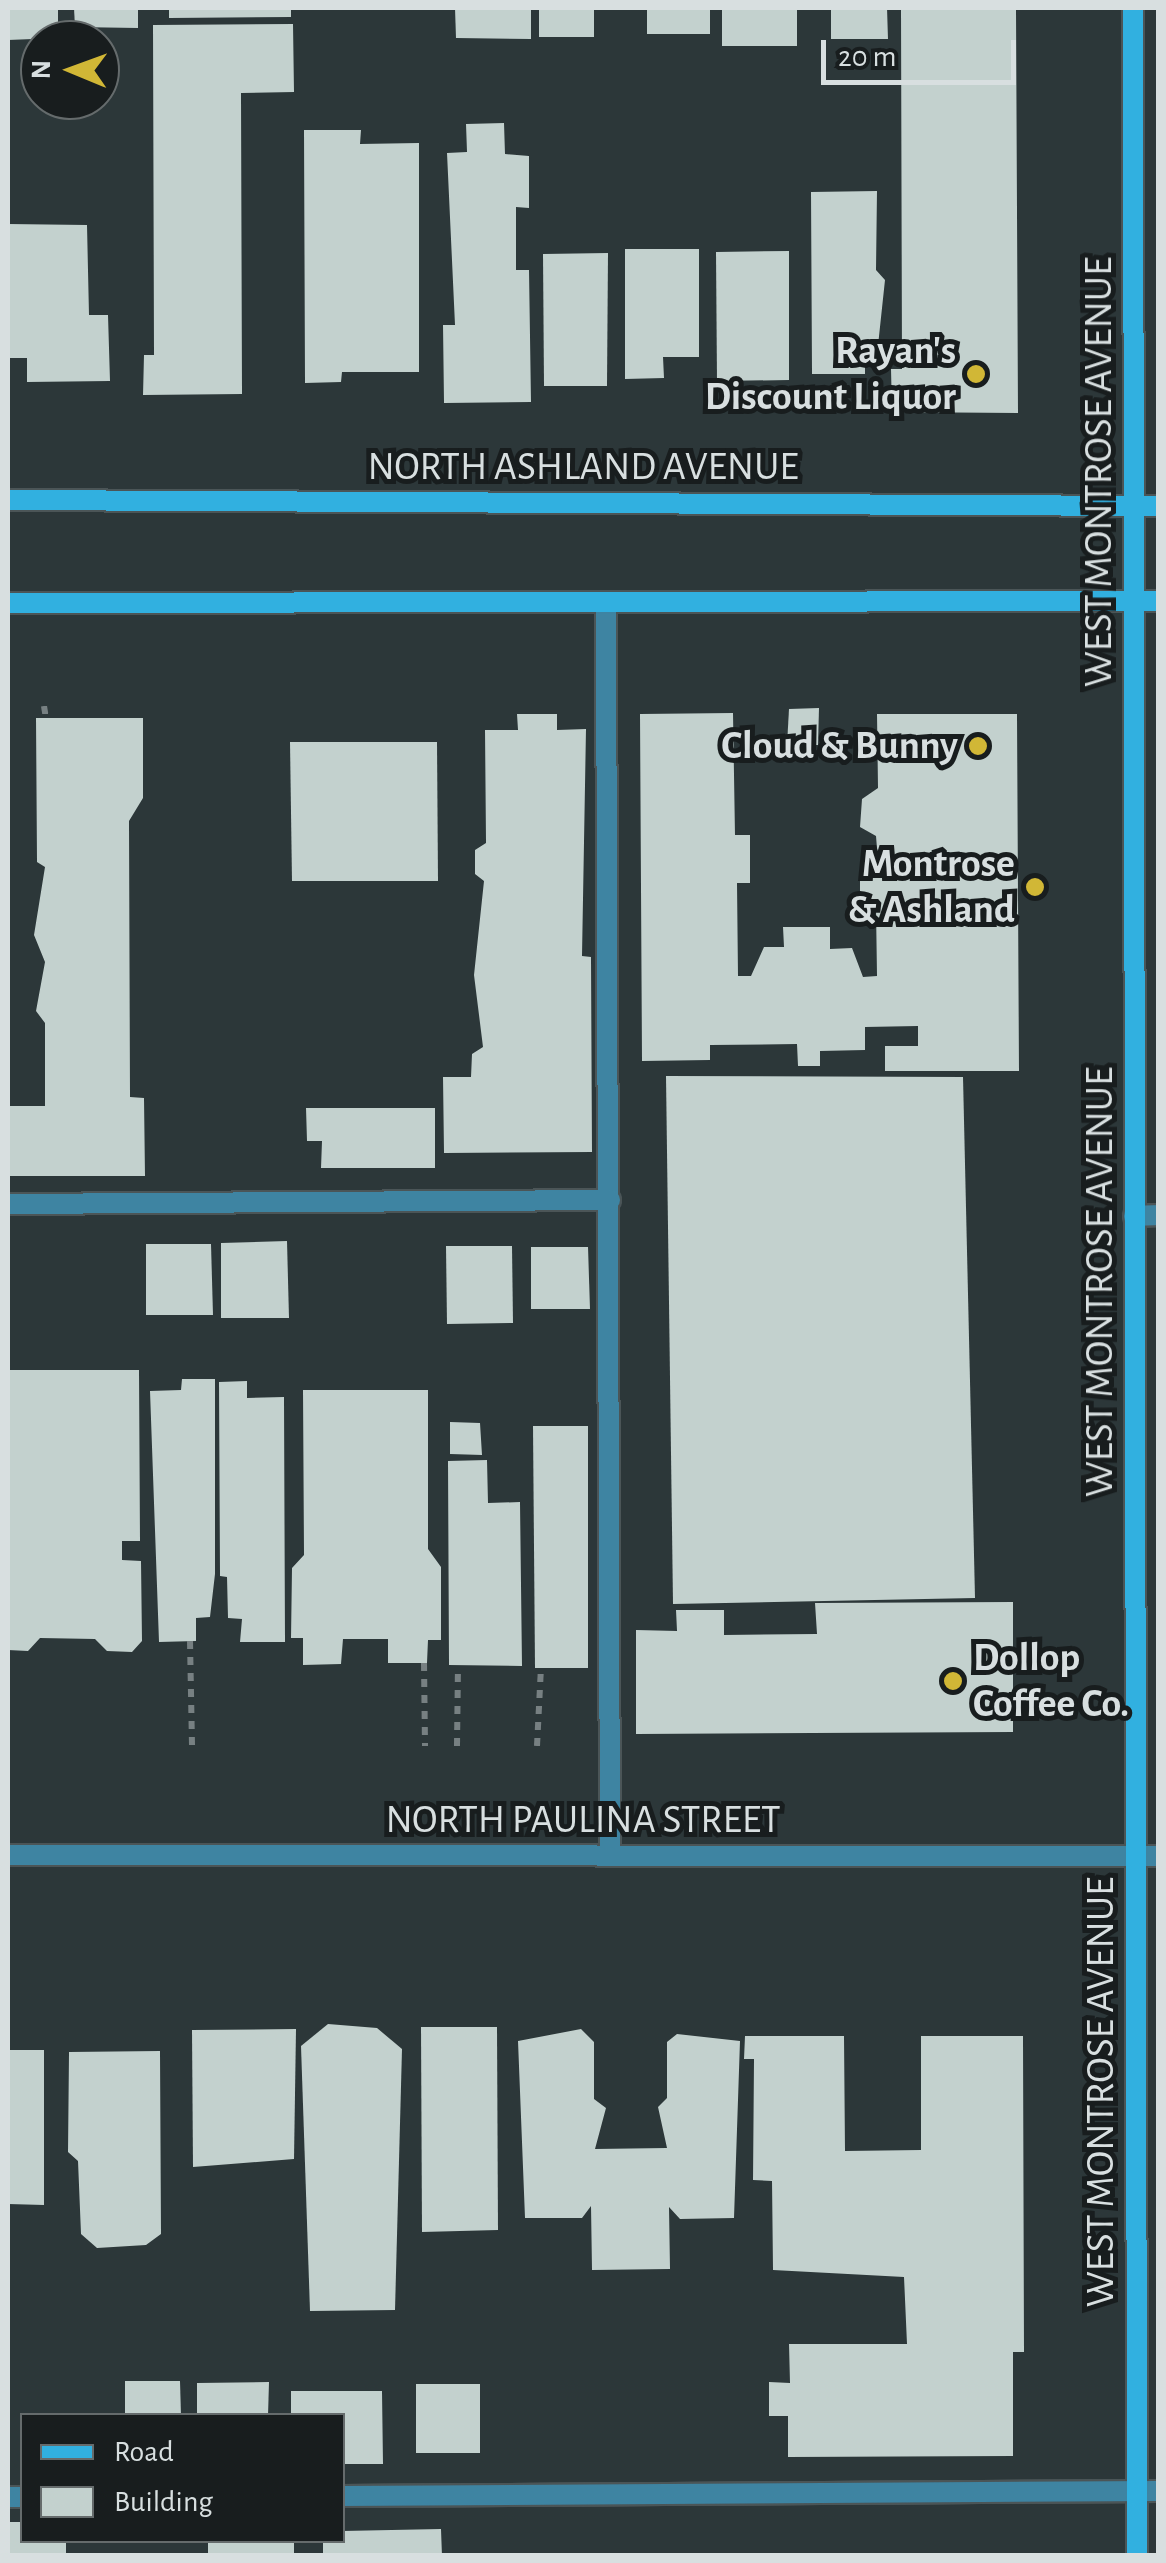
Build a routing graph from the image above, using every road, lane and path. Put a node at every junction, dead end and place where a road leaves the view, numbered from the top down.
1 (1133, 8) edge
2 (8, 500) edge
3 (1134, 506) junction
4 (1158, 506) edge
5 (1134, 601) junction
6 (1158, 601) edge
7 (606, 602) junction
8 (8, 603) edge
9 (44, 706) dead end
10 (46, 718) dead end
11 (610, 1200) junction
12 (8, 1204) edge
13 (1134, 1216) junction
14 (1158, 1216) edge
15 (190, 1641) dead end
16 (424, 1662) dead end
17 (458, 1666) dead end
18 (542, 1668) dead end
19 (192, 1746) dead end
20 (425, 1746) dead end
21 (457, 1746) dead end
22 (537, 1746) dead end
23 (8, 1855) edge
24 (610, 1855) junction
25 (1135, 1856) junction
26 (1158, 1856) edge
27 (1148, 2491) edge
28 (345, 2496) edge
29 (1137, 2556) edge

1 - 3 main road, WEST MONTROSE AVENUE
2 - 3 main road, NORTH ASHLAND AVENUE
3 - 4 main road, NORTH ASHLAND AVENUE
3 - 5 main road, WEST MONTROSE AVENUE
5 - 6 main road
5 - 7 main road
5 - 13 main road, WEST MONTROSE AVENUE
7 - 8 main road
7 - 11 street
9 - 10 path
11 - 12 street
11 - 24 street
13 - 14 street
13 - 25 main road, WEST MONTROSE AVENUE
15 - 19 path
16 - 20 path
17 - 21 path
18 - 22 path
23 - 24 street, NORTH PAULINA STREET
24 - 25 street, NORTH PAULINA STREET
25 - 26 street, NORTH PAULINA STREET
25 - 27 main road, WEST MONTROSE AVENUE
27 - 28 street
27 - 29 main road, WEST MONTROSE AVENUE

